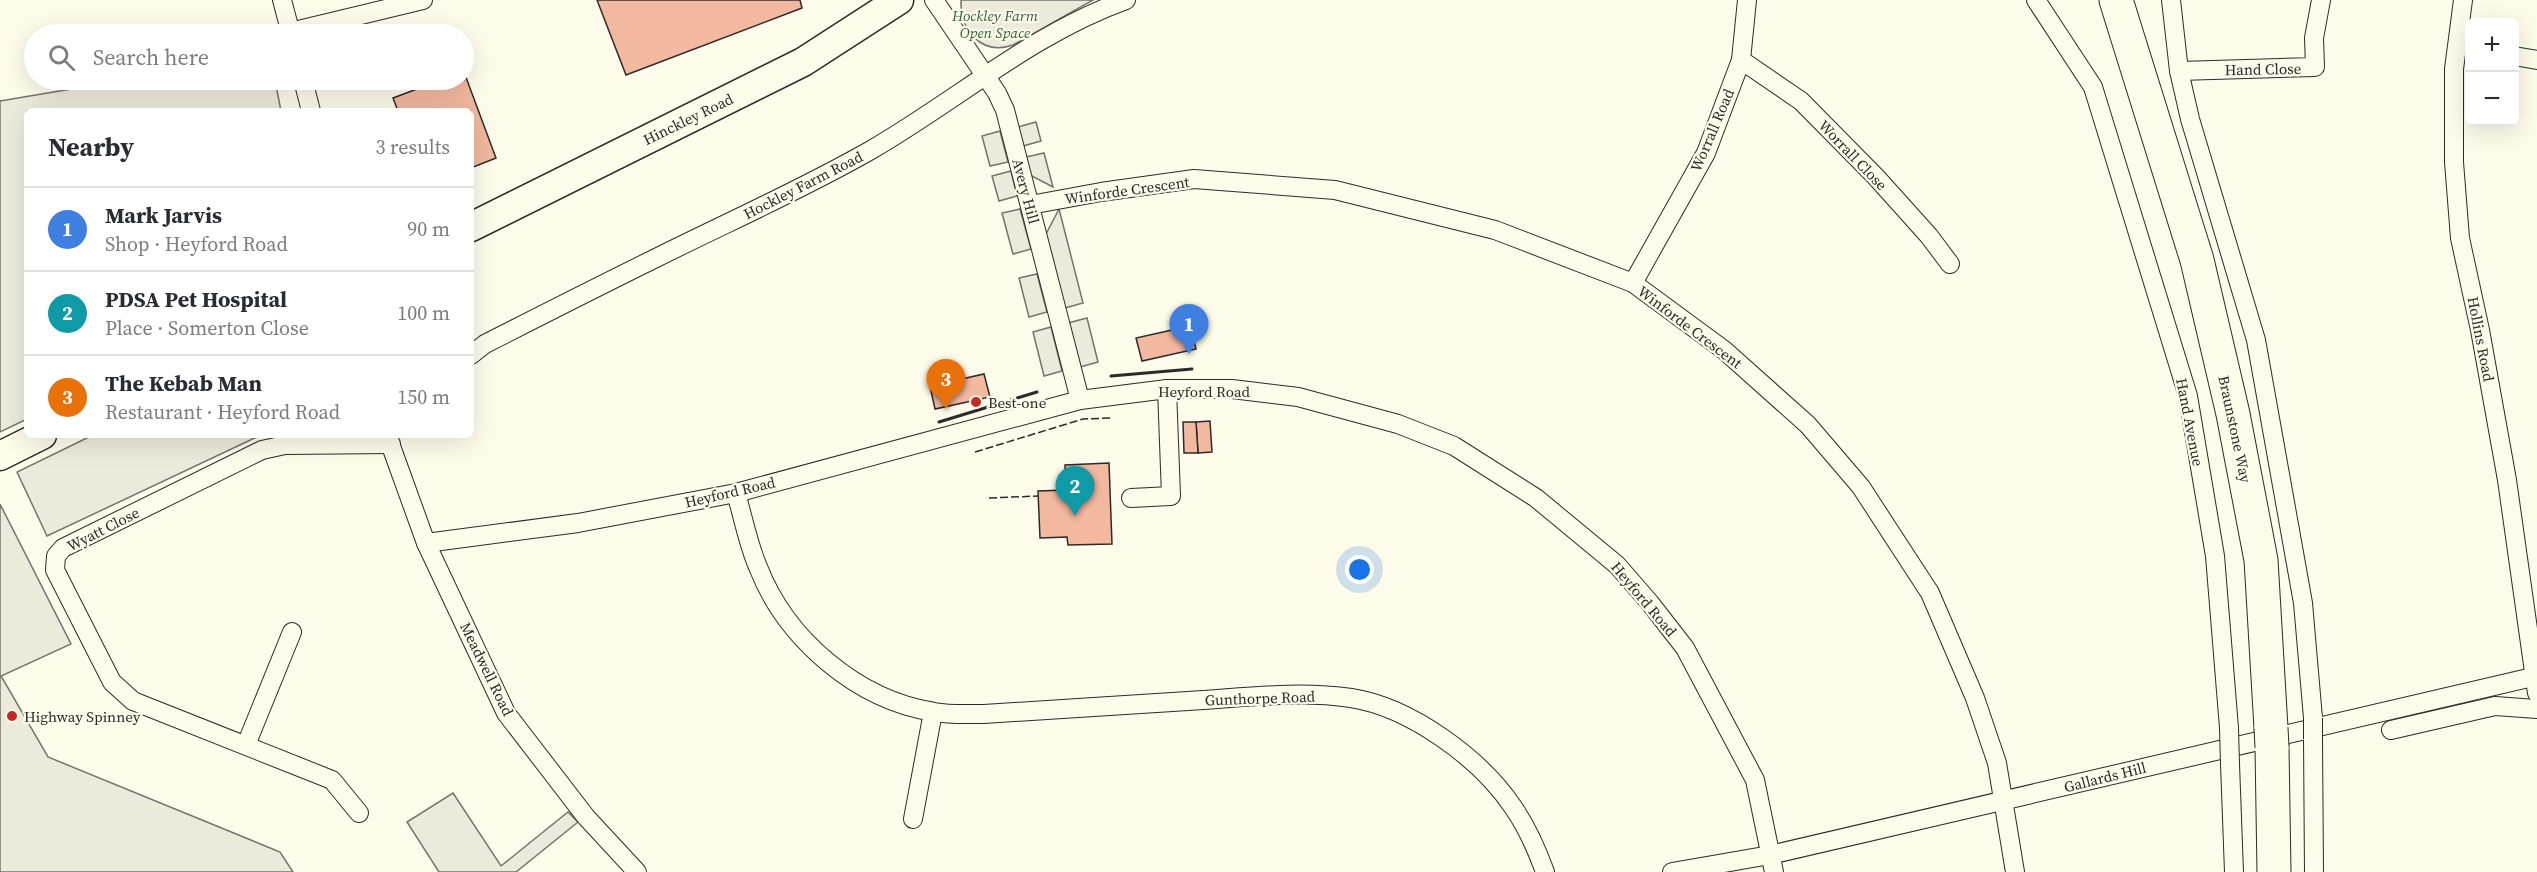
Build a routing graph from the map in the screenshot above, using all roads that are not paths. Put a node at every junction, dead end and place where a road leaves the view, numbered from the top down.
1 (282, 0) edge
2 (423, 0) edge
3 (899, 0) edge
4 (934, 0) edge
5 (1126, 0) edge
6 (1747, 0) edge
7 (2036, 0) edge
8 (2116, 0) edge
9 (2171, 0) edge
10 (2321, 0) edge
11 (2463, 0) edge
12 (288, 24) edge
13 (326, 24) edge
14 (2463, 47) edge
15 (2519, 57) edge
16 (1741, 60) junction
17 (2537, 60) edge
18 (2179, 71) junction
19 (986, 76) junction
20 (306, 90) edge
21 (310, 108) edge
22 (1030, 205) junction
23 (474, 226) edge
24 (1950, 264) dead end
25 (1633, 283) junction
26 (474, 353) edge
27 (1167, 389) junction
28 (1080, 400) junction
29 (36, 438) edge
30 (389, 440) edge
31 (0, 456) edge
32 (736, 493) junction
33 (1131, 498) dead end
34 (426, 543) junction
35 (292, 632) dead end
36 (2536, 682) edge
37 (2537, 709) edge
38 (933, 712) junction
39 (2391, 730) dead end
40 (246, 744) junction
41 (2003, 802) junction
42 (359, 813) dead end
43 (913, 819) dead end
44 (1772, 864) edge
45 (637, 872) edge
46 (1545, 872) edge
47 (1672, 872) edge
48 (2015, 872) edge
49 (2234, 872) edge
50 (2274, 872) edge
51 (2314, 872) edge

1 - 12 street
2 - 13 street
3 - 23 main road, Hinckley Road
4 - 19 street, Avery Hill
5 - 19 street, Hockley Farm Road
6 - 16 street, Worrall Road
7 - 49 street, Hand Avenue, bridge
8 - 50 highway, Braunstone Way
9 - 18 street
10 - 18 street, Hand Close
11 - 14 street, Hollins Road
14 - 36 street, Hollins Road
15 - 17 street
16 - 24 street, Worrall Close
16 - 25 street, Worrall Road
18 - 51 street, bridge
19 - 22 street, Avery Hill
19 - 26 street, Hockley Farm Road
20 - 21 street
22 - 25 street, Winforde Crescent
22 - 28 street, Avery Hill
25 - 41 street, Winforde Crescent
27 - 28 street, Heyford Road
27 - 33 street
27 - 44 street, Heyford Road
28 - 32 street, Heyford Road
29 - 31 main road
30 - 34 street, Meadwell Road
30 - 40 street, Wyatt Close
32 - 34 street, Heyford Road
32 - 38 street, Gunthorpe Road
34 - 45 street, Meadwell Road
35 - 40 street
36 - 41 street, Gallards Hill
37 - 39 street
38 - 43 street
38 - 46 street, Gunthorpe Road
40 - 42 street, Wyatt Close
41 - 44 street, Gallards Hill
41 - 48 street, Winforde Crescent
44 - 47 street, Gallards Hill

